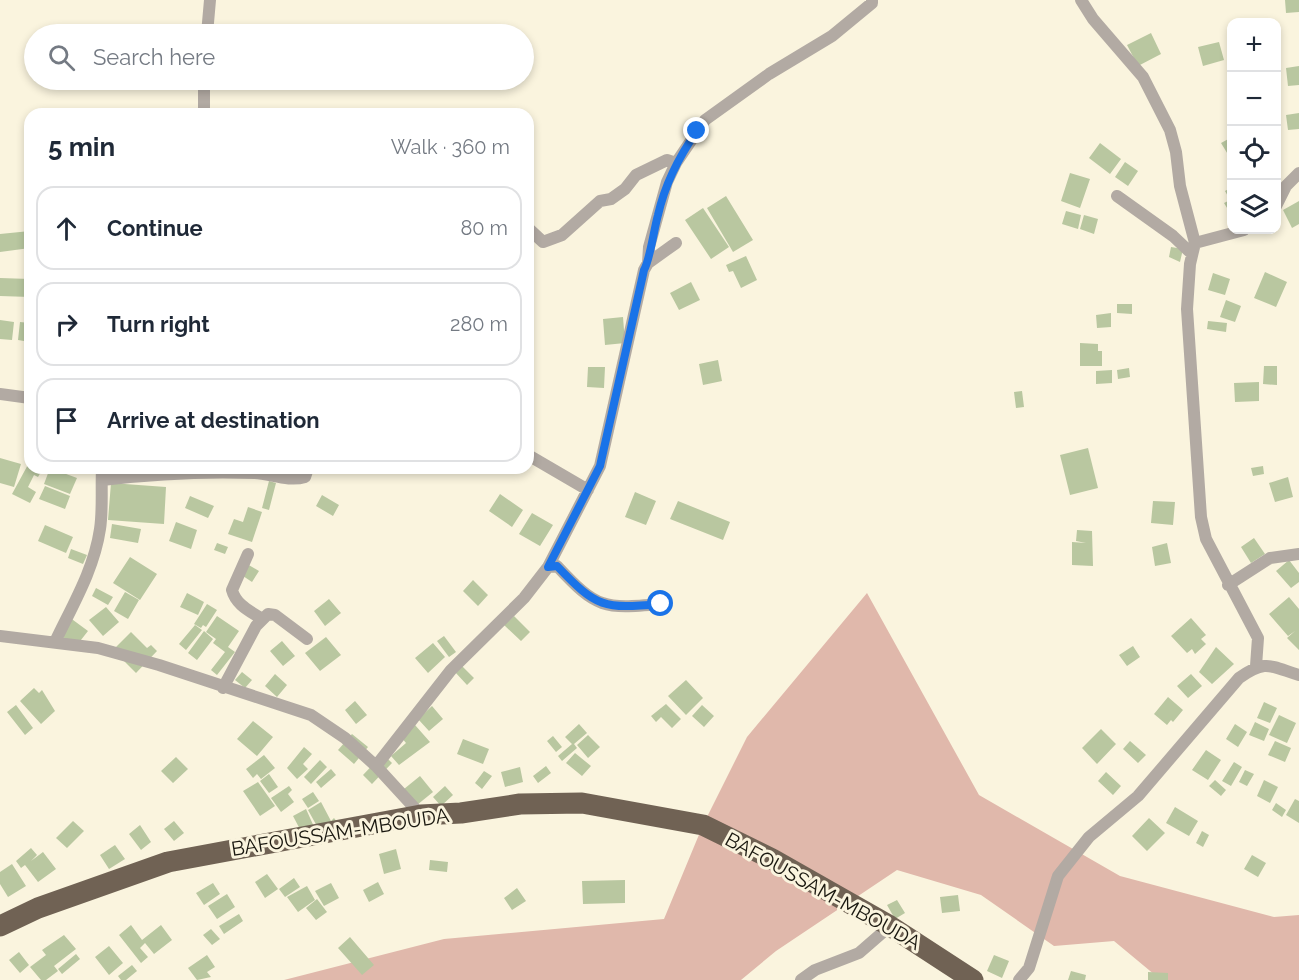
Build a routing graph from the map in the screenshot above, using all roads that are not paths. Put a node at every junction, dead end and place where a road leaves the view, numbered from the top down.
1 (210, 0) edge
2 (872, 0) edge
3 (1081, 0) edge
4 (208, 24) edge
5 (204, 90) edge
6 (204, 108) edge
7 (676, 163) junction
8 (1299, 172) edge
9 (1117, 196) dead end
10 (1281, 196) edge
11 (534, 234) edge
12 (1233, 234) edge
13 (676, 243) dead end
14 (1193, 248) junction
15 (648, 263) junction
16 (0, 394) edge
17 (24, 398) edge
18 (534, 458) edge
19 (102, 474) edge
20 (263, 474) edge
21 (306, 474) edge
22 (588, 490) junction
23 (248, 554) dead end
24 (1299, 554) edge
25 (548, 567) junction
26 (1228, 585) junction
27 (661, 604) dead end
28 (262, 619) junction
29 (0, 636) edge
30 (307, 639) dead end
31 (55, 642) junction
32 (1256, 666) junction
33 (1299, 675) edge
34 (223, 688) junction
35 (376, 766) junction
36 (421, 814) junction
37 (890, 926) junction
38 (0, 927) edge
39 (801, 980) edge
40 (973, 980) edge
41 (1018, 980) edge

1 - 4 street
2 - 7 street
3 - 14 street
5 - 6 street
7 - 11 street
7 - 15 street
8 - 10 street
9 - 14 street
12 - 14 street
13 - 15 street
14 - 26 street
15 - 22 street
16 - 17 street
18 - 22 street
19 - 31 street
20 - 21 street
22 - 25 street
23 - 28 street
24 - 26 street
25 - 27 street
25 - 35 street
26 - 32 street
28 - 30 street
28 - 34 street
29 - 31 street
31 - 34 street
32 - 33 street
32 - 41 street
34 - 35 street
35 - 36 street
36 - 37 highway, BAFOUSSAM-MBOUDA
36 - 38 highway, BAFOUSSAM-MBOUDA
37 - 39 street
37 - 40 highway, BAFOUSSAM-MBOUDA

